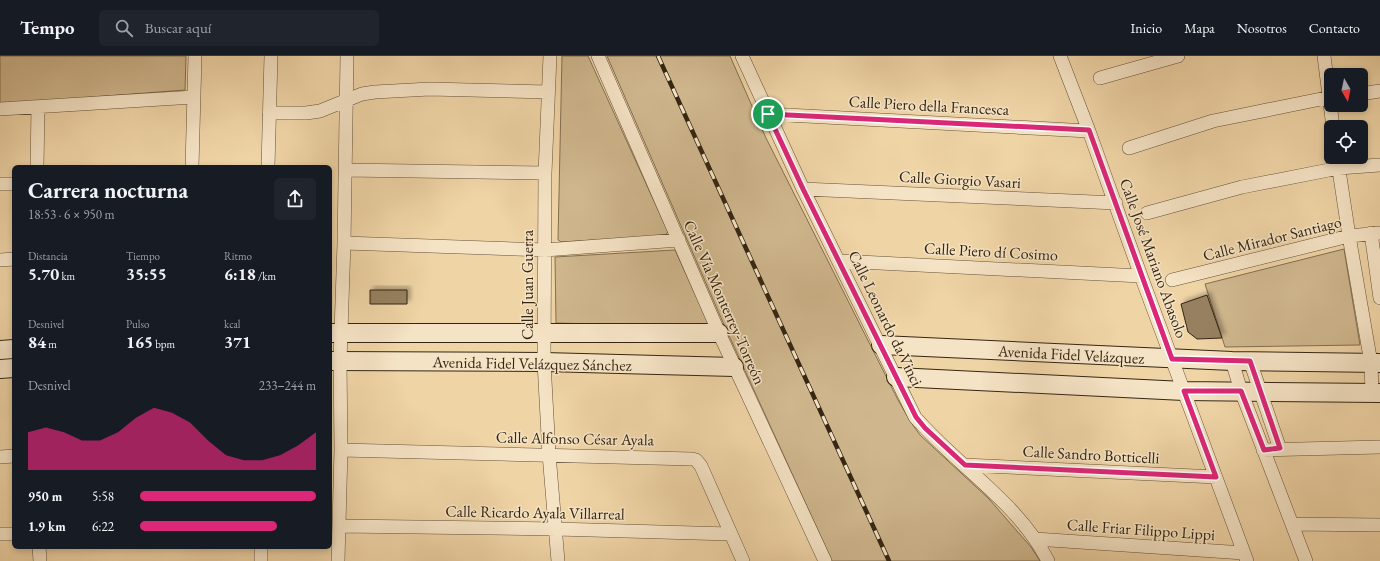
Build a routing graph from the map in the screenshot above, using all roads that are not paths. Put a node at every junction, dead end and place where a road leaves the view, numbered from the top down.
1 (195, 56) edge
2 (271, 56) edge
3 (347, 56) edge
4 (550, 56) edge
5 (598, 56) edge
6 (742, 56) edge
7 (1057, 56) edge
8 (1061, 56) edge
9 (1178, 56) edge
10 (1324, 56) edge
11 (1326, 68) edge
12 (1100, 78) dead end
13 (1380, 91) edge
14 (548, 92) junction
15 (1368, 93) edge
16 (194, 97) junction
17 (1324, 99) edge
18 (347, 100) junction
19 (38, 107) junction
20 (0, 109) edge
21 (269, 113) junction
22 (768, 114) junction
23 (1089, 130) junction
24 (1129, 148) dead end
25 (1334, 164) edge
26 (1338, 164) edge
27 (1359, 164) edge
28 (37, 165) edge
29 (192, 165) edge
30 (268, 165) edge
31 (1380, 165) edge
32 (346, 170) junction
33 (545, 173) junction
34 (0, 184) edge
35 (12, 184) edge
36 (803, 189) junction
37 (1116, 203) junction
38 (1147, 213) dead end
39 (1375, 233) edge
40 (1349, 236) junction
41 (679, 240) junction
42 (344, 243) junction
43 (545, 250) junction
44 (12, 259) edge
45 (0, 260) edge
46 (839, 261) junction
47 (1142, 276) junction
48 (1172, 280) dead end
49 (1380, 298) edge
50 (1380, 305) edge
51 (1361, 308) junction
52 (335, 333) edge
53 (719, 333) junction
54 (544, 334) junction
55 (881, 345) junction
56 (12, 349) edge
57 (0, 350) edge
58 (1172, 359) junction
59 (335, 361) edge
60 (1232, 361) junction
61 (1250, 361) junction
62 (544, 362) junction
63 (1376, 363) edge
64 (734, 366) junction
65 (12, 368) edge
66 (0, 369) edge
67 (896, 377) junction
68 (1184, 391) junction
69 (1241, 391) junction
70 (1260, 391) junction
71 (1376, 393) edge
72 (1380, 447) edge
73 (1280, 448) junction
74 (341, 450) junction
75 (1264, 450) junction
76 (549, 454) junction
77 (12, 456) edge
78 (0, 457) edge
79 (965, 465) junction
80 (1216, 477) junction
81 (1292, 524) junction
82 (1380, 525) edge
83 (340, 526) junction
84 (556, 529) junction
85 (0, 534) edge
86 (12, 534) edge
87 (730, 534) junction
88 (1035, 539) junction
89 (39, 549) edge
90 (261, 549) edge
91 (1246, 557) edge
92 (40, 561) edge
93 (260, 561) edge
94 (338, 561) edge
95 (558, 561) edge
96 (743, 561) edge
97 (825, 561) edge
98 (1048, 561) edge
99 (1306, 561) edge

1 - 16 street
2 - 21 street
3 - 18 street
4 - 14 street, Calle Juan Guerra
5 - 41 street, Calle Vía Monterrey-Torreón
6 - 22 street, Calle Leonardo da Vinci
7 - 8 street
8 - 23 street, Calle José Mariano Abasolo
9 - 12 street
10 - 11 street
13 - 15 street
14 - 18 street
14 - 33 street, Calle Juan Guerra
16 - 19 street
16 - 29 street
17 - 24 street
18 - 21 street
18 - 32 street
19 - 20 street
19 - 28 street
21 - 30 street
22 - 23 street, Calle Piero della Francesca
22 - 36 street, Calle Leonardo da Vinci
23 - 37 street, Calle José Mariano Abasolo
25 - 38 street
26 - 40 street
27 - 31 street
32 - 33 street
32 - 42 street
33 - 43 street, Calle Juan Guerra
34 - 35 street
36 - 37 street, Calle Giorgio Vasari
36 - 46 street, Calle Leonardo da Vinci
37 - 47 street, Calle José Mariano Abasolo
39 - 40 street, Calle Mirador Santiago
39 - 49 street
40 - 48 street, Calle Mirador Santiago
40 - 51 street
41 - 43 street
41 - 53 street, Calle Vía Monterrey-Torreón
42 - 43 street
42 - 52 street
43 - 54 street, Calle Juan Guerra
44 - 45 street
46 - 47 street, Calle Piero dí Cosimo
46 - 55 street, Calle Leonardo da Vinci
47 - 58 street, Calle José Mariano Abasolo
50 - 51 street
51 - 63 street
52 - 54 street, Avenida Fidel Velázquez Sánchez
52 - 59 street
53 - 54 street, Avenida Fidel Velázquez Sánchez
53 - 64 street, Calle Vía Monterrey-Torreón
54 - 62 street, Calle Juan Guerra
55 - 58 street, Avenida Fidel Velázquez
55 - 67 street, Calle Leonardo da Vinci
56 - 57 street
58 - 60 street, Avenida Fidel Velázquez
58 - 68 street, Calle José Mariano Abasolo
59 - 62 street, Avenida Fidel Velázquez Sánchez
59 - 74 street
60 - 61 street, Avenida Fidel Velázquez
60 - 69 street
61 - 63 street, Avenida Fidel Velázquez
61 - 70 street
62 - 64 street, Avenida Fidel Velázquez Sánchez
62 - 76 street, Calle Juan Guerra
63 - 71 street
64 - 97 street, Calle Vía Monterrey-Torreón
65 - 66 street
67 - 68 street, Avenida Fidel Velázquez
67 - 79 street, Calle Leonardo da Vinci
68 - 69 street, Avenida Fidel Velázquez
68 - 80 street, Calle José Mariano Abasolo
69 - 70 street, Avenida Fidel Velázquez
69 - 75 street
70 - 71 street, Avenida Fidel Velázquez
70 - 73 street
72 - 73 street
73 - 75 street
74 - 76 street, Calle Alfonso César Ayala
74 - 83 street
75 - 81 street
76 - 84 street, Calle Juan Guerra
76 - 87 street, Calle Alfonso César Ayala
77 - 78 street
79 - 80 street, Calle Sandro Botticelli
79 - 88 street, Calle Leonardo da Vinci
80 - 91 street, Calle José Mariano Abasolo
81 - 82 street
81 - 99 street
83 - 84 street, Calle Ricardo Ayala Villarreal
83 - 94 street
84 - 87 street, Calle Ricardo Ayala Villarreal
84 - 95 street, Calle Juan Guerra
85 - 86 street
87 - 96 street, Calle Alfonso César Ayala
88 - 91 street, Calle Friar Filippo Lippi
88 - 98 street, Calle Leonardo da Vinci
89 - 92 street
90 - 93 street

